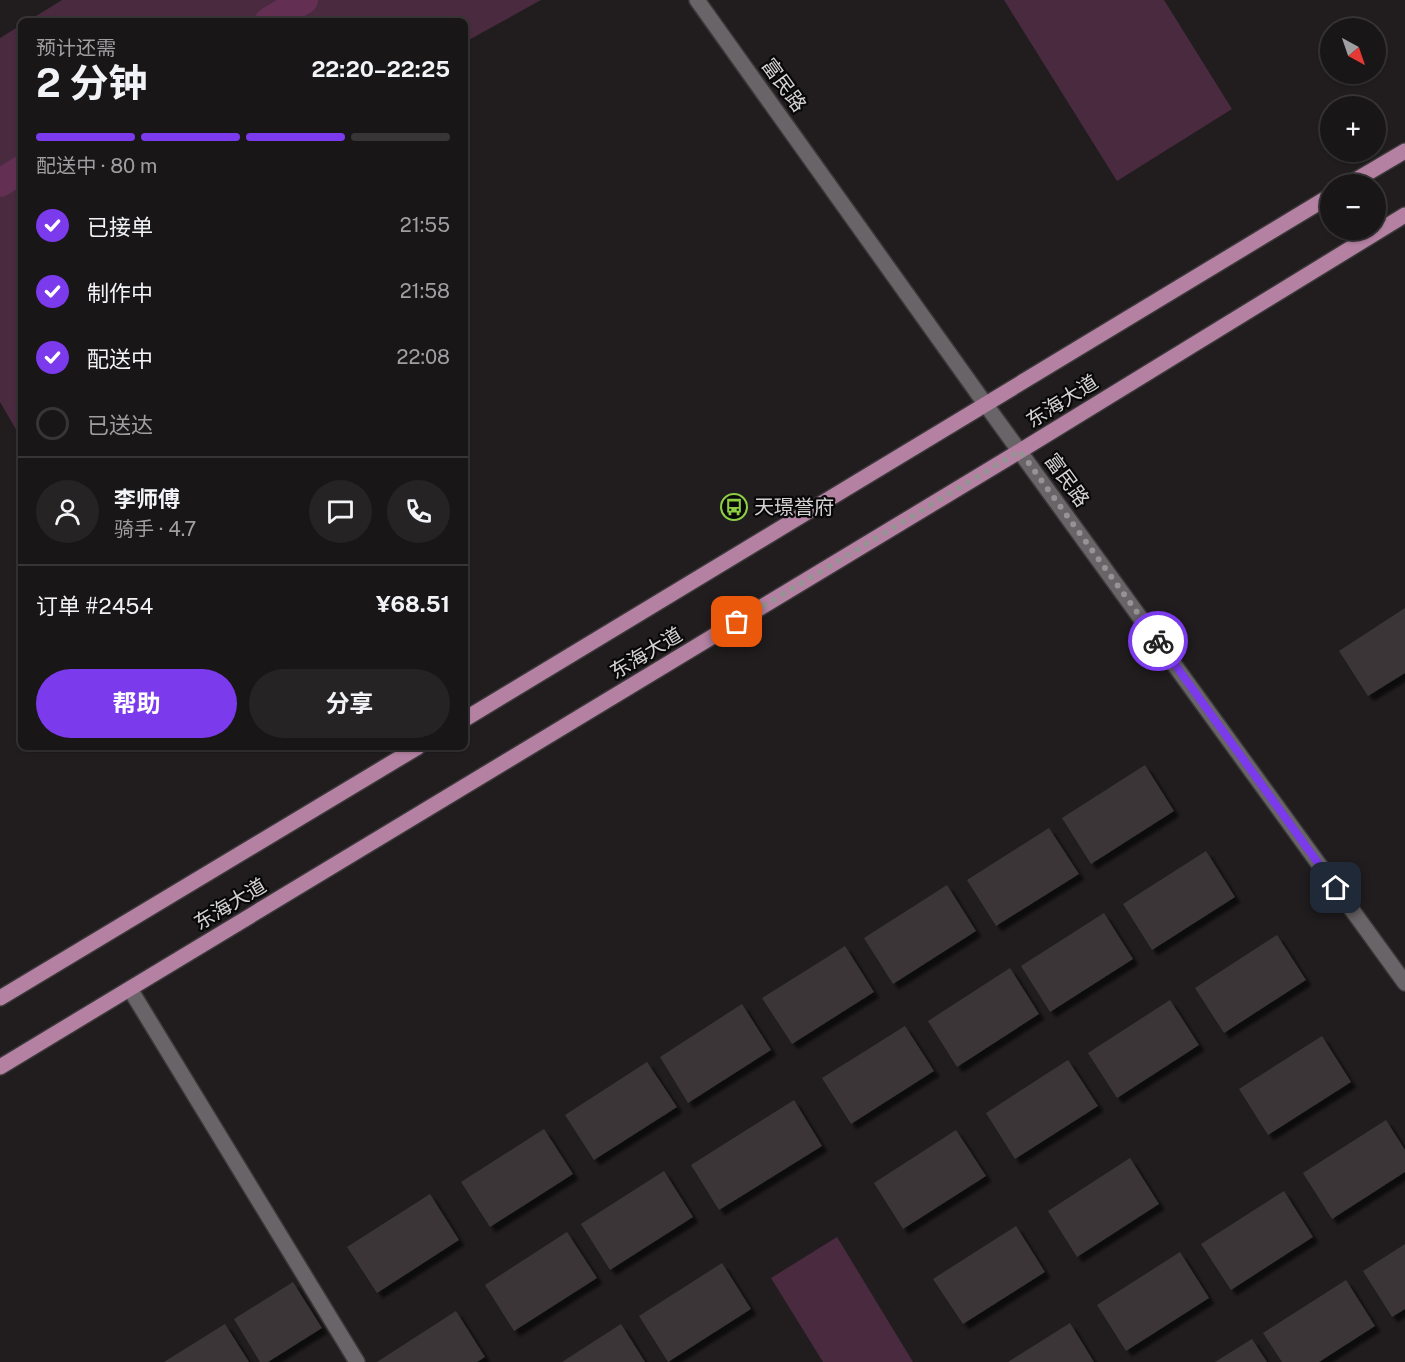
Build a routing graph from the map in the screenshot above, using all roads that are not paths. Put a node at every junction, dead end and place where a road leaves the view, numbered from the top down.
1 (697, 0) edge
2 (1405, 151) edge
3 (1366, 174) edge
4 (1320, 202) edge
5 (1405, 216) edge
6 (987, 405) junction
7 (1020, 451) junction
8 (468, 717) edge
9 (413, 750) edge
10 (1405, 983) edge
11 (130, 989) junction
12 (0, 998) edge
13 (0, 1067) edge
14 (357, 1362) edge

1 - 6 street, 富民路
2 - 3 main road
4 - 6 main road, 东海大道
5 - 7 main road, 东海大道
6 - 7 street, 富民路
6 - 8 main road, 东海大道
7 - 10 street, 富民路
7 - 11 main road, 东海大道
9 - 12 main road, 东海大道
11 - 13 main road, 东海大道
11 - 14 street

